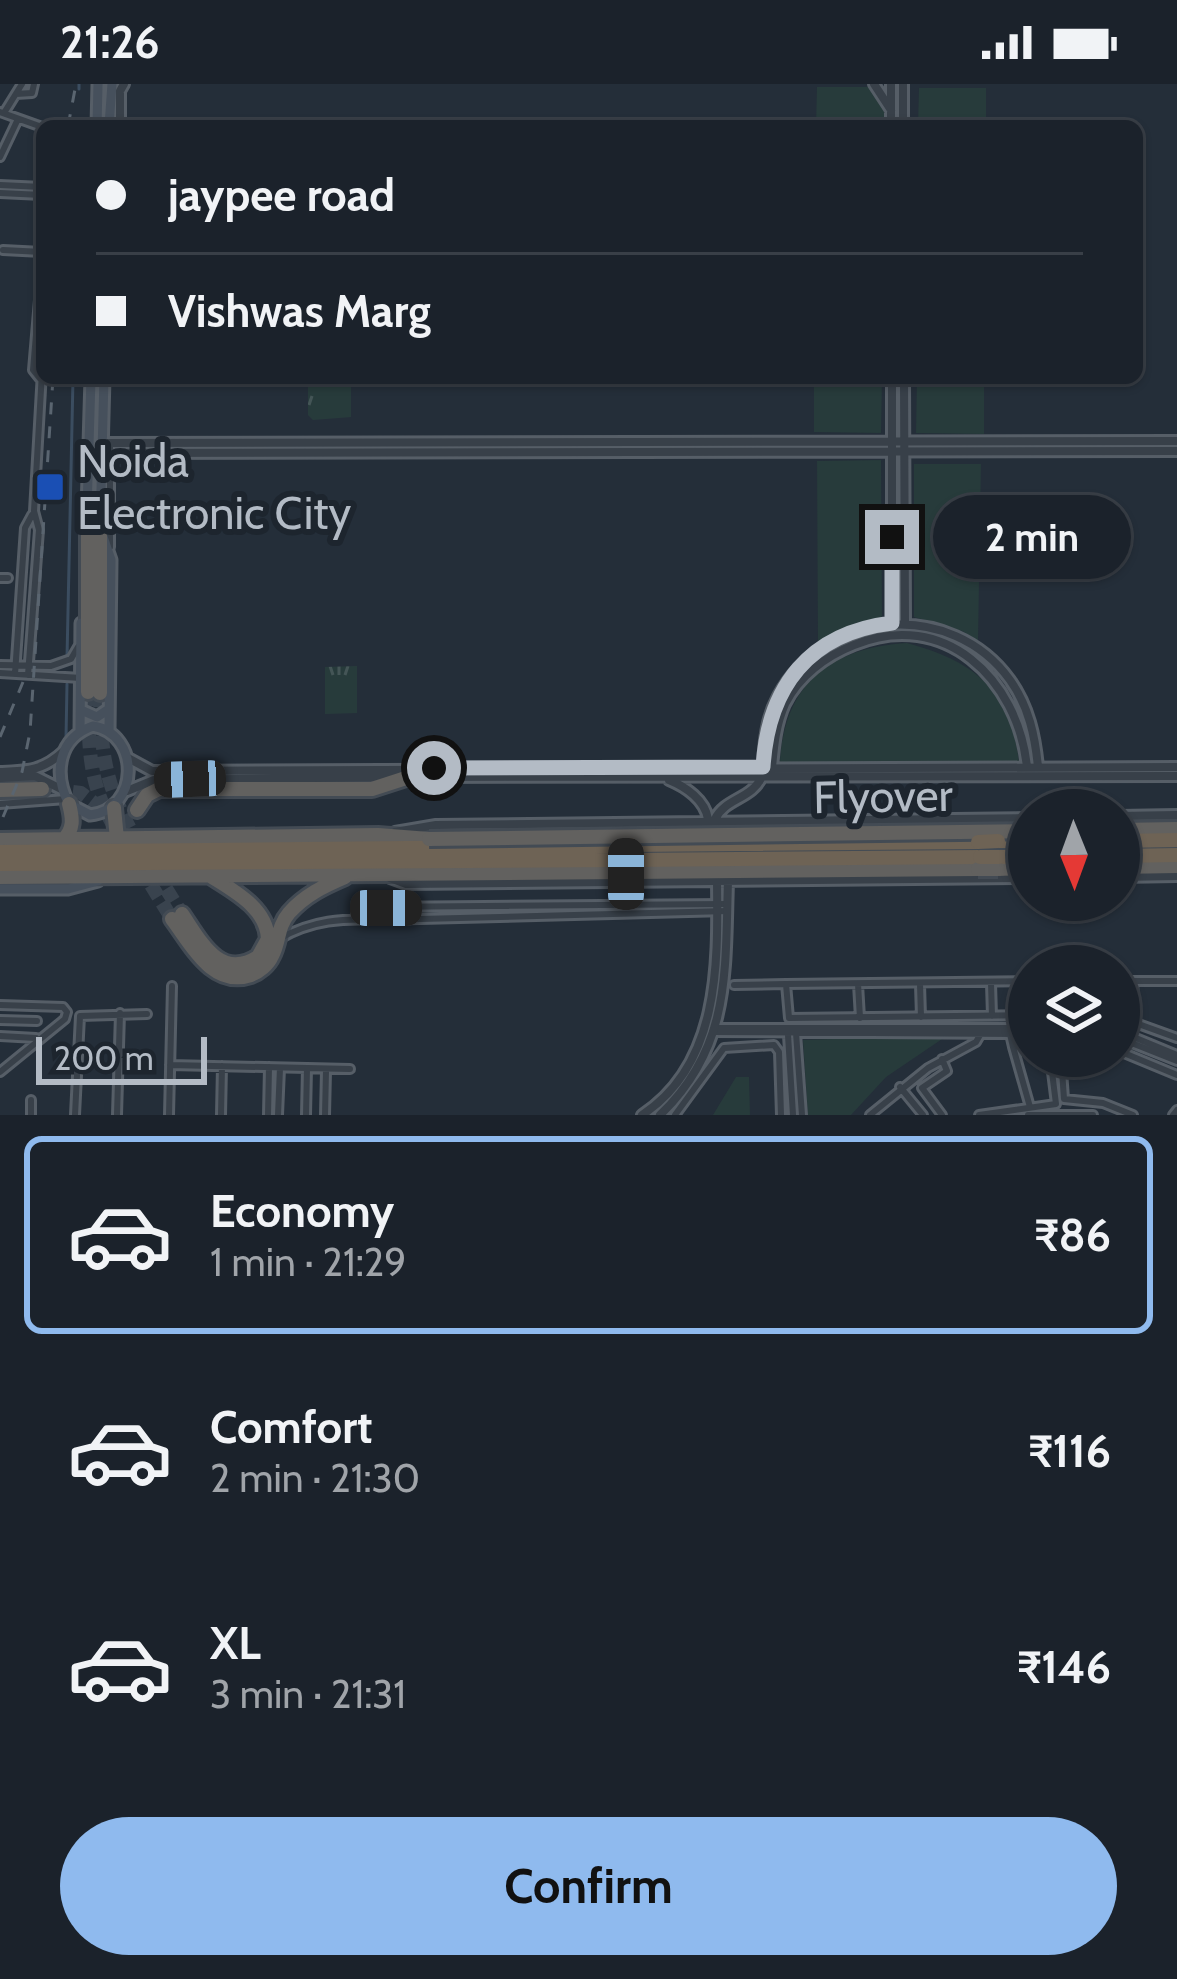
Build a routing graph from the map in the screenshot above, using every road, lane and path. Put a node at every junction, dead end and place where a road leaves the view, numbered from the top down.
1 (22, 84) edge
2 (34, 84) edge
3 (98, 84) edge
4 (874, 84) edge
5 (891, 84) edge
6 (903, 84) edge
7 (119, 86) edge
8 (16, 94) junction
9 (891, 111) junction
10 (2, 113) edge
11 (18, 118) junction
12 (97, 120) edge
13 (109, 120) edge
14 (120, 120) edge
15 (891, 120) edge
16 (904, 120) edge
17 (36, 125) edge
18 (0, 156) edge
19 (0, 189) edge
20 (36, 191) edge
21 (3, 250) edge
22 (36, 252) edge
23 (36, 335) edge
24 (36, 372) edge
25 (42, 384) edge
26 (91, 384) edge
27 (104, 384) edge
28 (892, 384) edge
29 (904, 384) edge
30 (1177, 441) edge
31 (892, 447) junction
32 (904, 447) junction
33 (107, 448) junction
34 (1177, 451) edge
35 (88, 505) junction
36 (34, 511) junction
37 (100, 528) junction
38 (110, 556) junction
39 (892, 628) junction
40 (905, 628) junction
41 (81, 635) junction
42 (0, 669) edge
43 (15, 670) junction
44 (28, 670) junction
45 (90, 687) junction
46 (81, 710) junction
47 (109, 710) junction
48 (80, 730) junction
49 (109, 731) junction
50 (64, 751) junction
51 (127, 757) junction
52 (1027, 767) junction
53 (1038, 767) junction
54 (766, 770) junction
55 (894, 771) junction
56 (1177, 771) edge
57 (265, 772) junction
58 (434, 772) junction
59 (0, 775) edge
60 (652, 776) junction
61 (409, 777) junction
62 (42, 789) tunnel mouth
63 (0, 790) edge
64 (127, 791) junction
65 (65, 797) junction
66 (0, 804) edge
67 (114, 808) junction
68 (137, 810) dead end
69 (1177, 815) edge
70 (1140, 816) edge
71 (982, 818) junction
72 (995, 818) junction
73 (1008, 818) edge
74 (711, 819) junction
75 (626, 821) junction
76 (1177, 829) edge
77 (1140, 830) edge
78 (1008, 831) edge
79 (379, 835) junction
80 (117, 839) junction
81 (0, 840) edge
82 (63, 840) junction
83 (1177, 840) edge
84 (1140, 841) edge
85 (1008, 847) edge
86 (999, 849) junction
87 (1008, 851) edge
88 (0, 852) edge
89 (626, 853) junction
90 (1177, 855) edge
91 (1140, 856) edge
92 (0, 864) edge
93 (1177, 866) edge
94 (1140, 867) edge
95 (1008, 868) edge
96 (350, 874) junction
97 (379, 874) junction
98 (208, 875) junction
99 (115, 876) junction
100 (1177, 876) edge
101 (1140, 877) edge
102 (0, 878) edge
103 (995, 879) junction
104 (1008, 879) edge
105 (982, 880) junction
106 (717, 881) junction
107 (728, 881) junction
108 (626, 884) junction
109 (0, 889) edge
110 (722, 908) junction
111 (283, 921) junction
112 (298, 929) junction
113 (275, 941) junction
114 (1140, 981) edge
115 (1177, 981) edge
116 (920, 982) junction
117 (991, 982) junction
118 (1008, 982) edge
119 (786, 984) junction
120 (858, 984) junction
121 (734, 985) dead end
122 (172, 986) dead end
123 (0, 1005) edge
124 (121, 1013) junction
125 (147, 1013) dead end
126 (992, 1016) junction
127 (1008, 1016) edge
128 (921, 1017) junction
129 (860, 1018) junction
130 (0, 1020) edge
131 (37, 1021) dead end
132 (1140, 1024) edge
133 (709, 1030) junction
134 (1008, 1031) edge
135 (792, 1032) junction
136 (980, 1032) junction
137 (1008, 1034) edge
138 (1172, 1035) edge
139 (0, 1036) edge
140 (40, 1038) junction
141 (1140, 1042) edge
142 (1160, 1049) junction
143 (1177, 1058) edge
144 (942, 1059) junction
145 (1140, 1060) edge
146 (170, 1065) junction
147 (222, 1066) junction
148 (269, 1067) junction
149 (280, 1068) junction
150 (307, 1068) junction
151 (326, 1069) junction
152 (1, 1070) edge
153 (350, 1070) dead end
154 (1177, 1075) edge
155 (1020, 1077) edge
156 (1053, 1077) edge
157 (1062, 1077) edge
158 (900, 1088) junction
159 (679, 1097) junction
160 (32, 1100) dead end
161 (1029, 1111) edge
162 (682, 1113) edge
163 (31, 1115) edge
164 (75, 1115) edge
165 (117, 1115) edge
166 (169, 1115) edge
167 (221, 1115) edge
168 (268, 1115) edge
169 (278, 1115) edge
170 (305, 1115) edge
171 (326, 1115) edge
172 (642, 1115) edge
173 (660, 1115) edge
174 (782, 1115) edge
175 (798, 1115) edge
176 (870, 1115) edge
177 (923, 1115) edge
178 (942, 1115) edge
179 (979, 1115) edge
180 (1093, 1115) edge
181 (1132, 1115) edge

1 - 8 street
2 - 8 street
3 - 12 main road
4 - 9 street
5 - 9 street
6 - 16 street
7 - 13 main road
7 - 14 street
8 - 10 street
9 - 15 street
10 - 11 street
11 - 17 street
11 - 18 street
19 - 20 street
21 - 22 street
23 - 24 street
25 - 36 street
26 - 35 main road
27 - 33 main road
28 - 31 street
29 - 32 street
30 - 32 street
31 - 32 street
31 - 33 street
31 - 39 street
32 - 34 street
32 - 40 street
33 - 37 main road
33 - 38 street
35 - 41 main road
35 - 45 highway
36 - 43 street
36 - 44 street
37 - 38 main road
37 - 45 highway
38 - 47 main road
39 - 40 street
39 - 54 street
40 - 52 street
40 - 53 street
41 - 44 street
41 - 45 main road
42 - 43 street
43 - 44 street
44 - 45 street
45 - 46 main road
46 - 47 main road
46 - 48 main road
47 - 49 main road
48 - 49 main road
48 - 50 main road
49 - 51 main road
50 - 59 street
50 - 65 main road
51 - 57 street
51 - 64 main road
52 - 53 street
52 - 55 street
53 - 56 street
54 - 55 street
54 - 58 street
54 - 60 street
54 - 74 street
55 - 56 street
57 - 58 street
57 - 61 street
57 - 64 street
58 - 60 street
58 - 61 street
59 - 65 street
60 - 74 street
61 - 68 highway
62 - 63 highway
64 - 67 main road
65 - 66 street
65 - 67 main road
65 - 82 highway
67 - 80 highway
69 - 70 street
71 - 72 street
71 - 74 street
71 - 105 street
72 - 73 street
72 - 103 street
74 - 75 street
75 - 79 street
75 - 108 street
76 - 77 highway
78 - 79 highway, Flyover, bridge
79 - 80 highway, Flyover
80 - 82 highway, Flyover
81 - 82 highway, Flyover
83 - 84 highway
85 - 86 highway
86 - 87 highway
86 - 89 highway, bridge
88 - 89 highway
89 - 92 highway
90 - 91 highway
93 - 94 highway
95 - 97 highway, bridge
96 - 97 highway
96 - 98 highway
96 - 111 highway
97 - 108 street
98 - 99 highway
98 - 113 highway
99 - 102 highway
99 - 109 main road
100 - 101 street
103 - 104 street
103 - 105 street
105 - 107 street
106 - 107 street
106 - 108 street
106 - 110 street
107 - 110 street
110 - 112 street
110 - 133 street
111 - 112 street
111 - 113 highway
112 - 113 street
114 - 115 street
116 - 117 street
116 - 120 street
116 - 128 street
117 - 118 street
117 - 126 street
119 - 120 street
119 - 121 street
119 - 129 street
120 - 129 street
122 - 146 street
123 - 140 street
124 - 125 street
124 - 164 street
124 - 165 street
126 - 127 street
126 - 128 street
128 - 129 street
130 - 131 street
132 - 138 street
133 - 135 street
133 - 159 street
133 - 172 street
134 - 136 street
135 - 136 street
135 - 175 street
136 - 137 street
136 - 144 street
138 - 142 street
139 - 140 street
140 - 152 street
141 - 142 street
142 - 143 street
144 - 158 street
144 - 178 street
145 - 154 street
146 - 147 street
146 - 166 street
147 - 148 street
147 - 167 street
148 - 149 street
148 - 168 street
149 - 150 street
149 - 169 street
150 - 151 street
150 - 170 street
151 - 153 street
151 - 171 street
155 - 161 street
156 - 161 street
157 - 181 street
158 - 176 street
158 - 177 street
159 - 162 street
159 - 173 street
160 - 163 street
161 - 179 street
161 - 180 street
162 - 174 street

